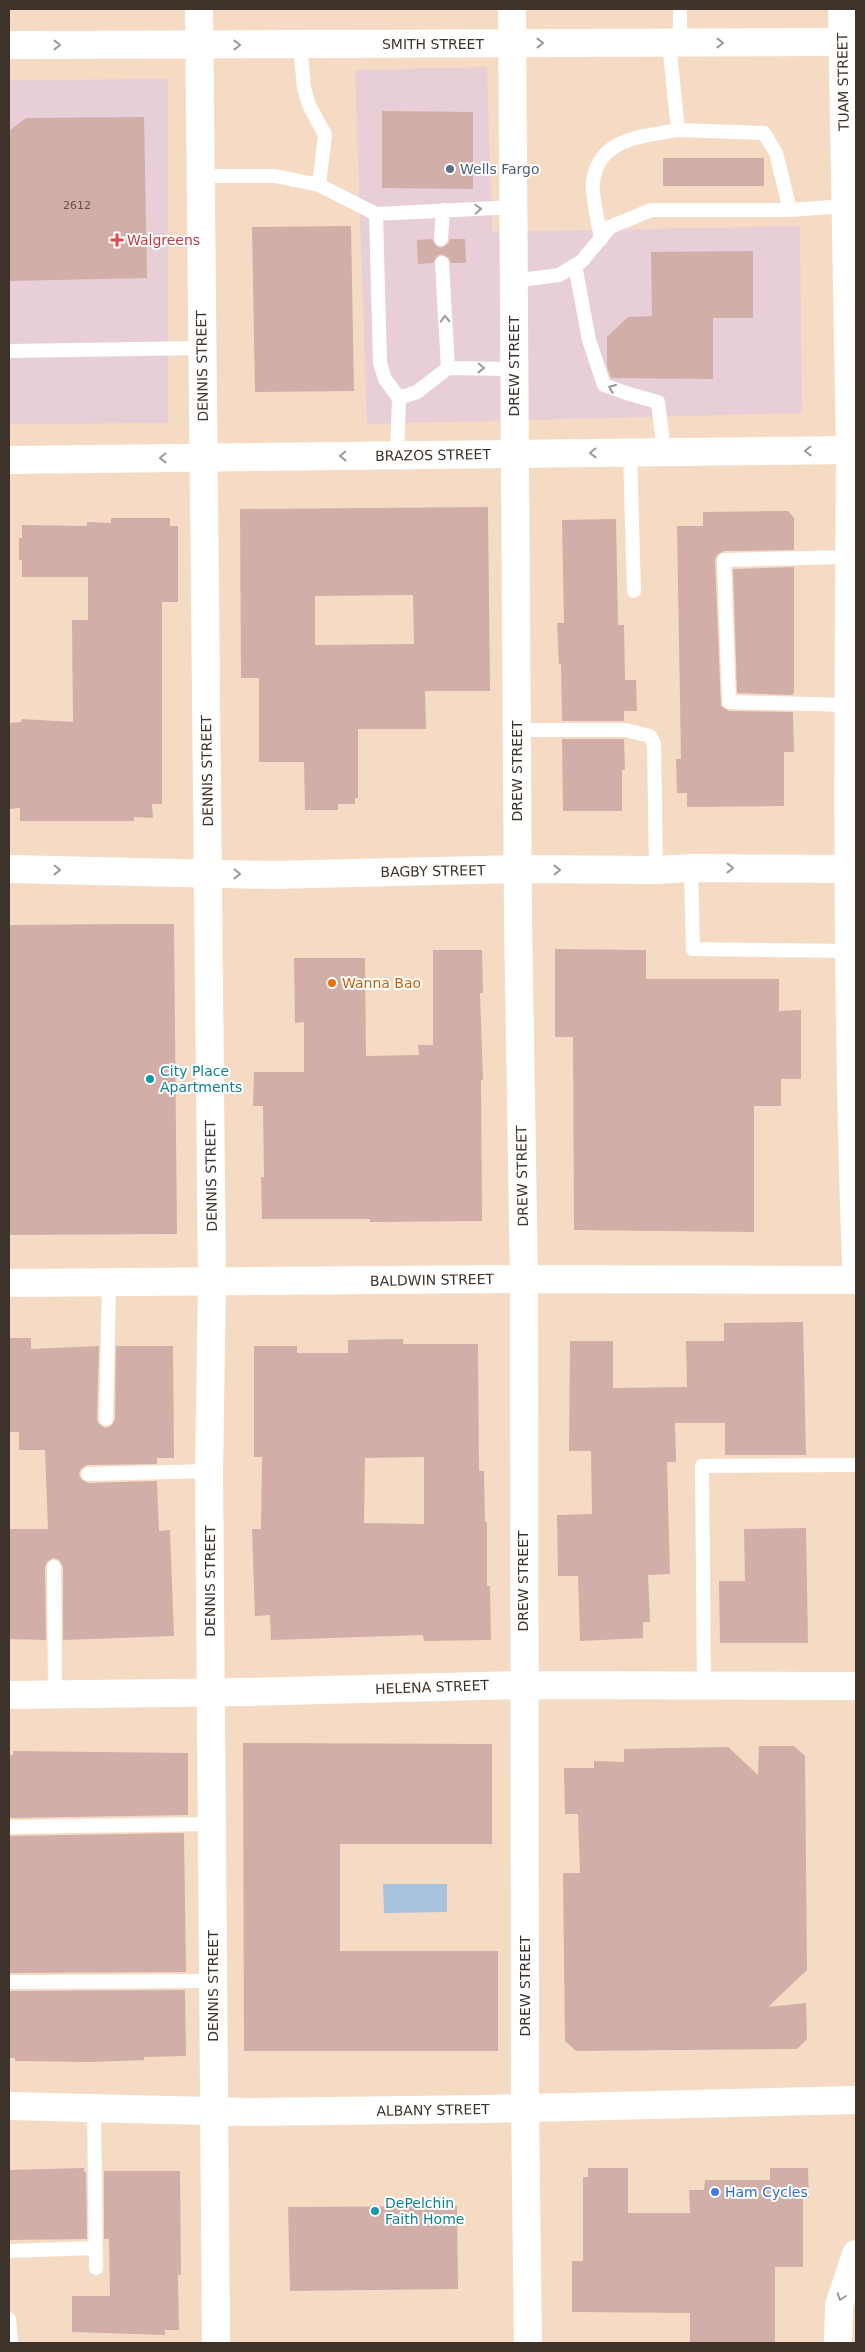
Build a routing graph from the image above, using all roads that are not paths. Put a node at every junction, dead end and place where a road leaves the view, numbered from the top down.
1 (199, 9) edge
2 (512, 9) edge
3 (680, 9) edge
4 (842, 9) edge
5 (849, 42) edge
6 (675, 43) junction
7 (512, 44) junction
8 (9, 45) edge
9 (200, 45) junction
10 (300, 45) junction
11 (678, 130) junction
12 (201, 176) junction
13 (319, 185) junction
14 (845, 206) junction
15 (513, 207) junction
16 (443, 210) junction
17 (790, 210) junction
18 (376, 214) junction
19 (441, 239) dead end
20 (601, 239) junction
21 (442, 263) dead end
22 (574, 265) junction
23 (513, 281) junction
24 (851, 288) edge
25 (202, 348) junction
26 (9, 351) edge
27 (448, 368) junction
28 (514, 369) junction
29 (399, 398) junction
30 (853, 450) edge
31 (664, 452) junction
32 (630, 453) junction
33 (514, 454) junction
34 (397, 456) junction
35 (203, 457) junction
36 (9, 460) edge
37 (849, 557) junction
38 (634, 590) dead end
39 (848, 705) junction
40 (516, 730) junction
41 (691, 868) junction
42 (852, 868) edge
43 (9, 869) edge
44 (518, 870) junction
45 (656, 870) junction
46 (208, 873) junction
47 (849, 951) junction
48 (853, 1069) edge
49 (856, 1264) edge
50 (524, 1279) junction
51 (856, 1280) edge
52 (109, 1282) junction
53 (212, 1282) junction
54 (9, 1283) edge
55 (106, 1419) dead end
56 (856, 1465) edge
57 (209, 1471) junction
58 (88, 1474) dead end
59 (54, 1567) dead end
60 (523, 1685) junction
61 (704, 1686) junction
62 (856, 1686) edge
63 (211, 1693) junction
64 (9, 1695) edge
65 (55, 1695) junction
66 (212, 1824) junction
67 (9, 1827) edge
68 (214, 1981) junction
69 (9, 1982) edge
70 (856, 2100) edge
71 (9, 2106) edge
72 (94, 2108) junction
73 (525, 2108) junction
74 (213, 2110) junction
75 (95, 2248) junction
76 (9, 2251) edge
77 (856, 2254) edge
78 (96, 2268) dead end
79 (9, 2319) edge
80 (10, 2343) edge
81 (216, 2343) edge
82 (528, 2343) edge
83 (838, 2343) edge

1 - 9 street, DENNIS STREET
2 - 7 street, DREW STREET
3 - 6 lane
4 - 5 street, TUAM STREET
6 -> 5 street, SMITH STREET
5 - 14 street, TUAM STREET
7 -> 6 street, SMITH STREET
6 - 11 lane
7 - 10 street, SMITH STREET
7 - 15 street, DREW STREET
8 -> 9 street, SMITH STREET
9 -> 10 street, SMITH STREET
9 - 12 street, DENNIS STREET
10 - 13 lane
11 - 17 lane
11 - 20 lane
12 - 13 lane
12 - 25 street, DENNIS STREET
13 - 18 lane
14 - 17 lane
14 - 24 street, TUAM STREET
16 -> 15 lane
15 - 23 street, DREW STREET
16 - 18 lane
16 - 19 lane
17 - 20 lane
18 - 29 lane
20 - 22 lane
27 -> 21 lane
22 - 23 lane
31 -> 22 lane
23 - 28 street, DREW STREET
24 - 30 street, TUAM STREET
25 - 26 lane
25 - 35 street, DENNIS STREET
27 -> 28 lane
27 - 29 lane
28 - 33 street, DREW STREET
29 - 34 lane
30 -> 31 street, BRAZOS STREET
30 - 37 street, TUAM STREET
31 - 32 street, BRAZOS STREET
32 -> 33 street, BRAZOS STREET
32 - 38 lane
33 - 34 street, BRAZOS STREET
33 - 40 street, DREW STREET
34 -> 35 street, BRAZOS STREET
35 -> 36 street, BRAZOS STREET
35 - 46 street, DENNIS STREET
37 - 39 street, TUAM STREET
37 - 39 lane
39 - 42 street, TUAM STREET
40 - 44 street, DREW STREET
40 - 45 lane
41 -> 42 street, BAGBY STREET
41 - 45 street, BAGBY STREET
41 - 47 lane
42 - 47 street, TUAM STREET
43 -> 46 street, BAGBY STREET
44 -> 45 street, BAGBY STREET
46 -> 44 street, BAGBY STREET
44 - 50 street, DREW STREET
46 - 53 street, DENNIS STREET
47 - 48 street, TUAM STREET
48 - 49 street, TUAM STREET
50 - 51 street, BALDWIN STREET
50 - 53 street, BALDWIN STREET
50 - 60 street, DREW STREET
52 - 53 street, BALDWIN STREET
52 - 54 street, BALDWIN STREET
52 - 55 lane
53 - 57 street, DENNIS STREET
56 - 61 lane
57 - 58 lane
57 - 63 street, DENNIS STREET
59 - 65 lane
60 - 61 street, HELENA STREET
60 - 63 street, HELENA STREET
60 - 73 street, DREW STREET
61 - 62 street, HELENA STREET
63 - 65 street, HELENA STREET
63 - 66 street, DENNIS STREET
64 - 65 street, HELENA STREET
66 - 67 lane
66 - 68 street, DENNIS STREET
68 - 69 lane
68 - 74 street, DENNIS STREET
70 - 73 street, ALBANY STREET
71 - 72 street, ALBANY STREET
72 - 74 street, ALBANY STREET
72 - 75 lane
73 - 74 street, ALBANY STREET
73 - 82 street, DREW STREET
74 - 81 street, DENNIS STREET
75 - 76 lane
75 - 78 lane
77 -> 83 street
79 - 80 lane

